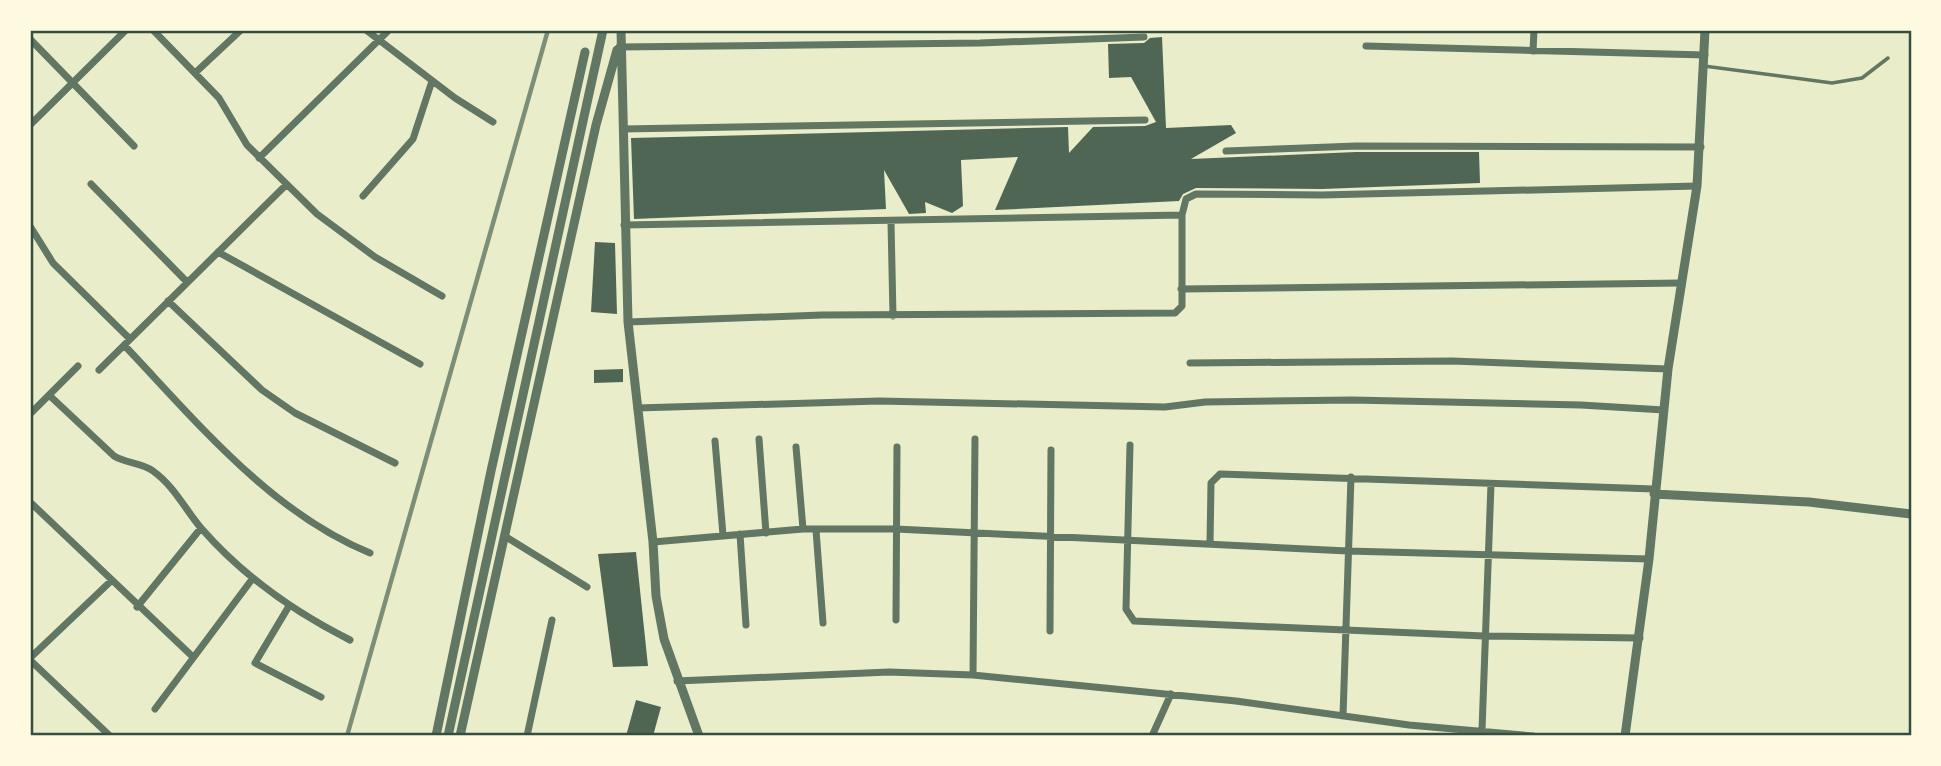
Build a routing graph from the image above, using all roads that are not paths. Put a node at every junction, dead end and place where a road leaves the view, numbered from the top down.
1 (126, 30) edge
2 (153, 30) edge
3 (241, 30) edge
4 (366, 30) edge
5 (390, 30) edge
6 (603, 30) edge
7 (621, 30) edge
8 (1534, 30) edge
9 (1705, 30) edge
10 (1144, 37) dead end
11 (30, 39) edge
12 (379, 41) junction
13 (619, 45) junction
14 (1366, 46) dead end
15 (1533, 51) junction
16 (585, 52) dead end
17 (1705, 55) junction
18 (1888, 58) dead end
19 (1704, 66) junction
20 (195, 73) junction
21 (432, 81) junction
22 (72, 83) junction
23 (1145, 120) dead end
24 (494, 122) dead end
25 (30, 125) edge
26 (623, 129) junction
27 (134, 146) dead end
28 (1701, 147) junction
29 (1226, 151) dead end
30 (259, 158) junction
31 (91, 184) dead end
32 (286, 184) junction
33 (1697, 186) junction
34 (363, 196) dead end
35 (1182, 215) junction
36 (891, 222) junction
37 (624, 225) junction
38 (30, 226) edge
39 (218, 251) junction
40 (187, 282) junction
41 (1682, 283) junction
42 (1181, 289) junction
43 (442, 296) dead end
44 (168, 301) junction
45 (893, 316) junction
46 (628, 323) junction
47 (127, 342) junction
48 (1190, 363) dead end
49 (420, 364) dead end
50 (78, 366) dead end
51 (1668, 369) junction
52 (99, 370) dead end
53 (49, 395) junction
54 (637, 408) junction
55 (1664, 410) junction
56 (30, 414) edge
57 (759, 439) dead end
58 (975, 439) dead end
59 (715, 441) dead end
60 (1130, 445) dead end
61 (796, 447) dead end
62 (897, 447) dead end
63 (1051, 450) dead end
64 (395, 463) dead end
65 (1350, 478) junction
66 (1491, 484) junction
67 (1654, 491) junction
68 (30, 502) edge
69 (1911, 514) edge
70 (201, 528) junction
71 (895, 529) junction
72 (803, 530) junction
73 (816, 530) junction
74 (974, 531) junction
75 (766, 533) junction
76 (740, 534) junction
77 (723, 535) junction
78 (1050, 536) junction
79 (506, 537) junction
80 (1126, 541) junction
81 (653, 542) junction
82 (1210, 544) junction
83 (1348, 551) junction
84 (370, 553) dead end
85 (1489, 554) junction
86 (1649, 559) junction
87 (253, 578) junction
88 (111, 581) junction
89 (587, 587) dead end
90 (289, 606) junction
91 (137, 607) junction
92 (551, 620) dead end
93 (896, 620) dead end
94 (823, 623) dead end
95 (746, 625) dead end
96 (1344, 630) junction
97 (1050, 631) dead end
98 (1484, 636) junction
99 (1640, 639) junction
100 (350, 640) dead end
101 (193, 657) junction
102 (30, 659) edge
103 (973, 675) junction
104 (677, 681) junction
105 (1171, 694) junction
106 (321, 697) dead end
107 (155, 709) dead end
108 (1343, 716) junction
109 (1482, 730) junction
110 (110, 736) edge
111 (436, 736) edge
112 (447, 736) edge
113 (460, 736) edge
114 (527, 736) edge
115 (699, 736) edge
116 (1152, 736) edge
117 (1533, 736) edge
118 (1625, 736) edge

1 - 22 street
2 - 20 street
3 - 20 street
4 - 12 street
5 - 12 street
6 - 112 street
7 - 13 street
8 - 15 street
9 - 17 street
10 - 13 street
11 - 22 street
12 - 21 street
12 - 30 street
13 - 26 street
13 - 79 street
14 - 15 street
15 - 17 street
16 - 111 street
17 - 19 street
18 - 19 lane
19 - 28 street
20 - 30 street
21 - 24 street
21 - 34 street
22 - 25 street
22 - 27 street
23 - 26 street
26 - 37 street
28 - 29 street
28 - 33 street
30 - 32 street
31 - 40 street
32 - 39 street
32 - 43 street
33 - 35 street
33 - 41 street
35 - 36 street
35 - 42 street
36 - 37 street
36 - 45 street
37 - 46 street
38 - 47 street
39 - 40 street
39 - 49 street
40 - 44 street
41 - 42 street
41 - 51 street
42 - 45 street
44 - 47 street
44 - 64 street
45 - 46 street
46 - 54 street
47 - 52 street
47 - 84 street
48 - 51 street
50 - 53 street
51 - 55 street
53 - 56 street
53 - 70 street
54 - 55 street
54 - 81 street
55 - 67 street
57 - 75 street
58 - 74 street
59 - 77 street
60 - 80 street
61 - 72 street
62 - 71 street
63 - 78 street
65 - 66 street
65 - 82 street
65 - 83 street
66 - 67 street
66 - 85 street
67 - 69 street
67 - 86 street
68 - 88 street
70 - 87 street
70 - 91 street
71 - 73 street
71 - 74 street
71 - 93 street
72 - 73 street
72 - 75 street
73 - 94 street
74 - 78 street
74 - 103 street
75 - 76 street
76 - 77 street
76 - 95 street
77 - 81 street
78 - 80 street
78 - 97 street
79 - 89 street
79 - 113 street
80 - 82 street
80 - 96 street
81 - 104 street
82 - 83 street
83 - 85 street
83 - 96 street
85 - 86 street
85 - 98 street
86 - 99 street
87 - 90 street
87 - 101 street
88 - 91 street
88 - 102 street
90 - 100 street
90 - 106 street
91 - 101 street
92 - 114 street
96 - 98 street
96 - 108 street
98 - 99 street
98 - 109 street
99 - 118 street
101 - 107 street
102 - 110 street
103 - 104 street
103 - 105 street
104 - 115 street
105 - 108 street
105 - 116 street
108 - 109 street
109 - 117 street

